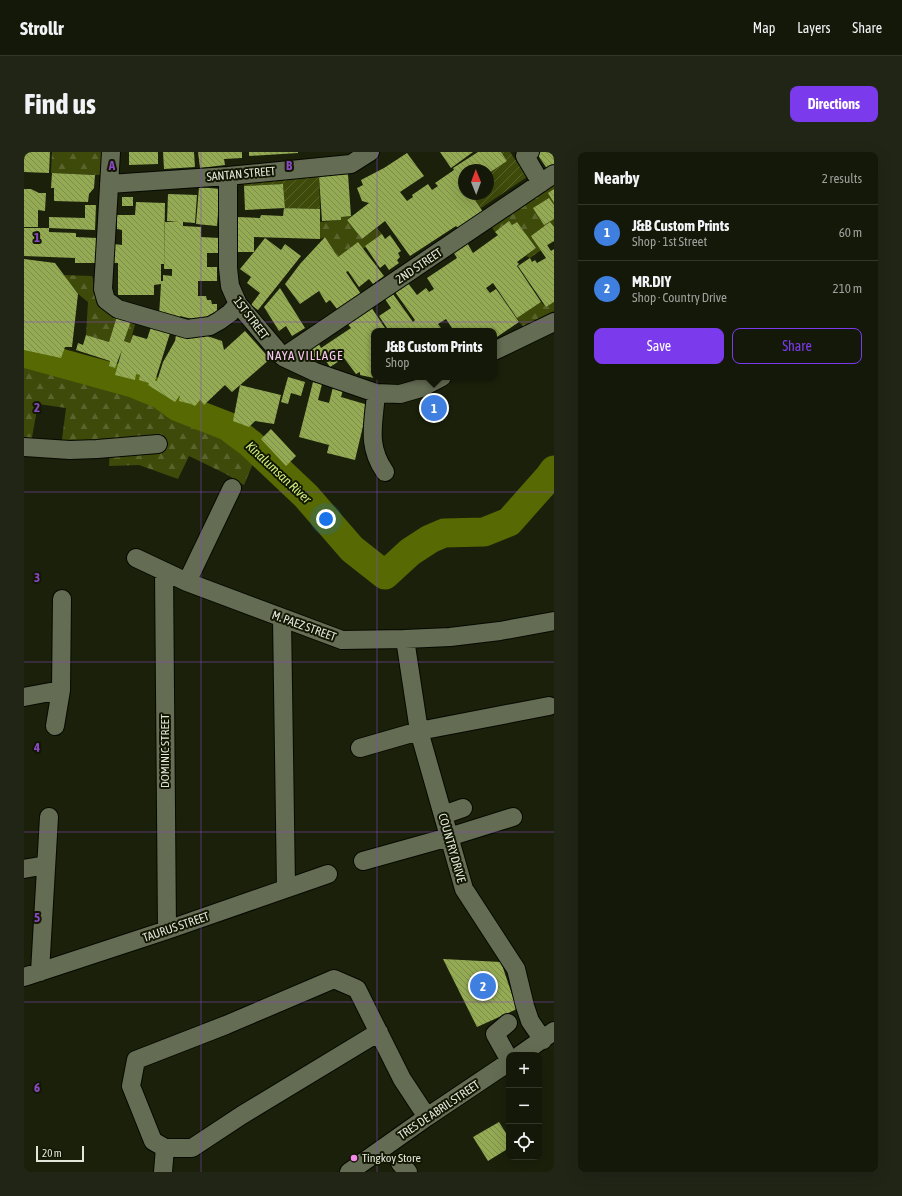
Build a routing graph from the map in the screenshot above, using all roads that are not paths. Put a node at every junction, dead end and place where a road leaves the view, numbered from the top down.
1 (111, 152) edge
2 (370, 152) edge
3 (530, 152) edge
4 (228, 176) junction
5 (548, 179) edge
6 (109, 184) junction
7 (238, 304) junction
8 (554, 322) edge
9 (497, 350) edge
10 (283, 357) junction
11 (436, 380) edge
12 (376, 393) junction
13 (158, 444) dead end
14 (24, 447) edge
15 (385, 472) dead end
16 (232, 488) dead end
17 (136, 558) dead end
18 (164, 571) junction
19 (187, 582) junction
20 (62, 598) dead end
21 (282, 618) junction
22 (554, 621) edge
23 (405, 640) junction
24 (61, 690) junction
25 (24, 697) edge
26 (549, 706) dead end
27 (55, 726) dead end
28 (419, 731) junction
29 (360, 748) dead end
30 (463, 808) dead end
31 (443, 815) junction
32 (49, 817) dead end
33 (513, 817) dead end
34 (449, 837) junction
35 (363, 861) dead end
36 (46, 865) junction
37 (24, 869) edge
38 (328, 874) dead end
39 (286, 888) junction
40 (167, 930) junction
41 (32, 974) edge
42 (508, 1023) dead end
43 (379, 1032) junction
44 (548, 1035) edge
45 (524, 1052) edge
46 (506, 1054) edge
47 (506, 1064) edge
48 (427, 1117) junction
49 (165, 1148) junction
50 (396, 1159) edge
51 (163, 1172) edge
52 (349, 1172) edge

1 - 6 street
2 - 4 street, SANTAN STREET
3 - 5 street
4 - 6 street, SANTAN STREET
4 - 7 street, 1ST STREET
5 - 10 street, 2ND STREET
6 - 7 street
7 - 10 street, 1ST STREET
8 - 9 street
10 - 12 street, 1ST STREET
11 - 12 street, 1ST STREET
12 - 15 street
13 - 14 street
16 - 19 street
17 - 18 street, M. PAEZ STREET
18 - 19 street, M. PAEZ STREET
18 - 40 street, DOMINIC STREET
19 - 21 street, M. PAEZ STREET
20 - 24 street
21 - 23 street, M. PAEZ STREET
21 - 39 street
22 - 23 street, M. PAEZ STREET
23 - 28 street, COUNTRY DRIVE
24 - 25 street
24 - 27 street
26 - 28 street
28 - 29 street
28 - 31 street, COUNTRY DRIVE
30 - 31 street
31 - 34 street, COUNTRY DRIVE
32 - 36 street
33 - 34 street
34 - 35 street
34 - 44 street, COUNTRY DRIVE
36 - 37 street
36 - 41 street
38 - 39 street, TAURUS STREET
39 - 40 street, TAURUS STREET
40 - 41 street, TAURUS STREET
42 - 46 street
43 - 48 street
43 - 49 street
43 - 49 street
44 - 45 street
47 - 48 street, TRES DE ABRIL STREET
48 - 50 street, TRES DE ABRIL STREET
49 - 51 street
50 - 52 street, TRES DE ABRIL STREET

